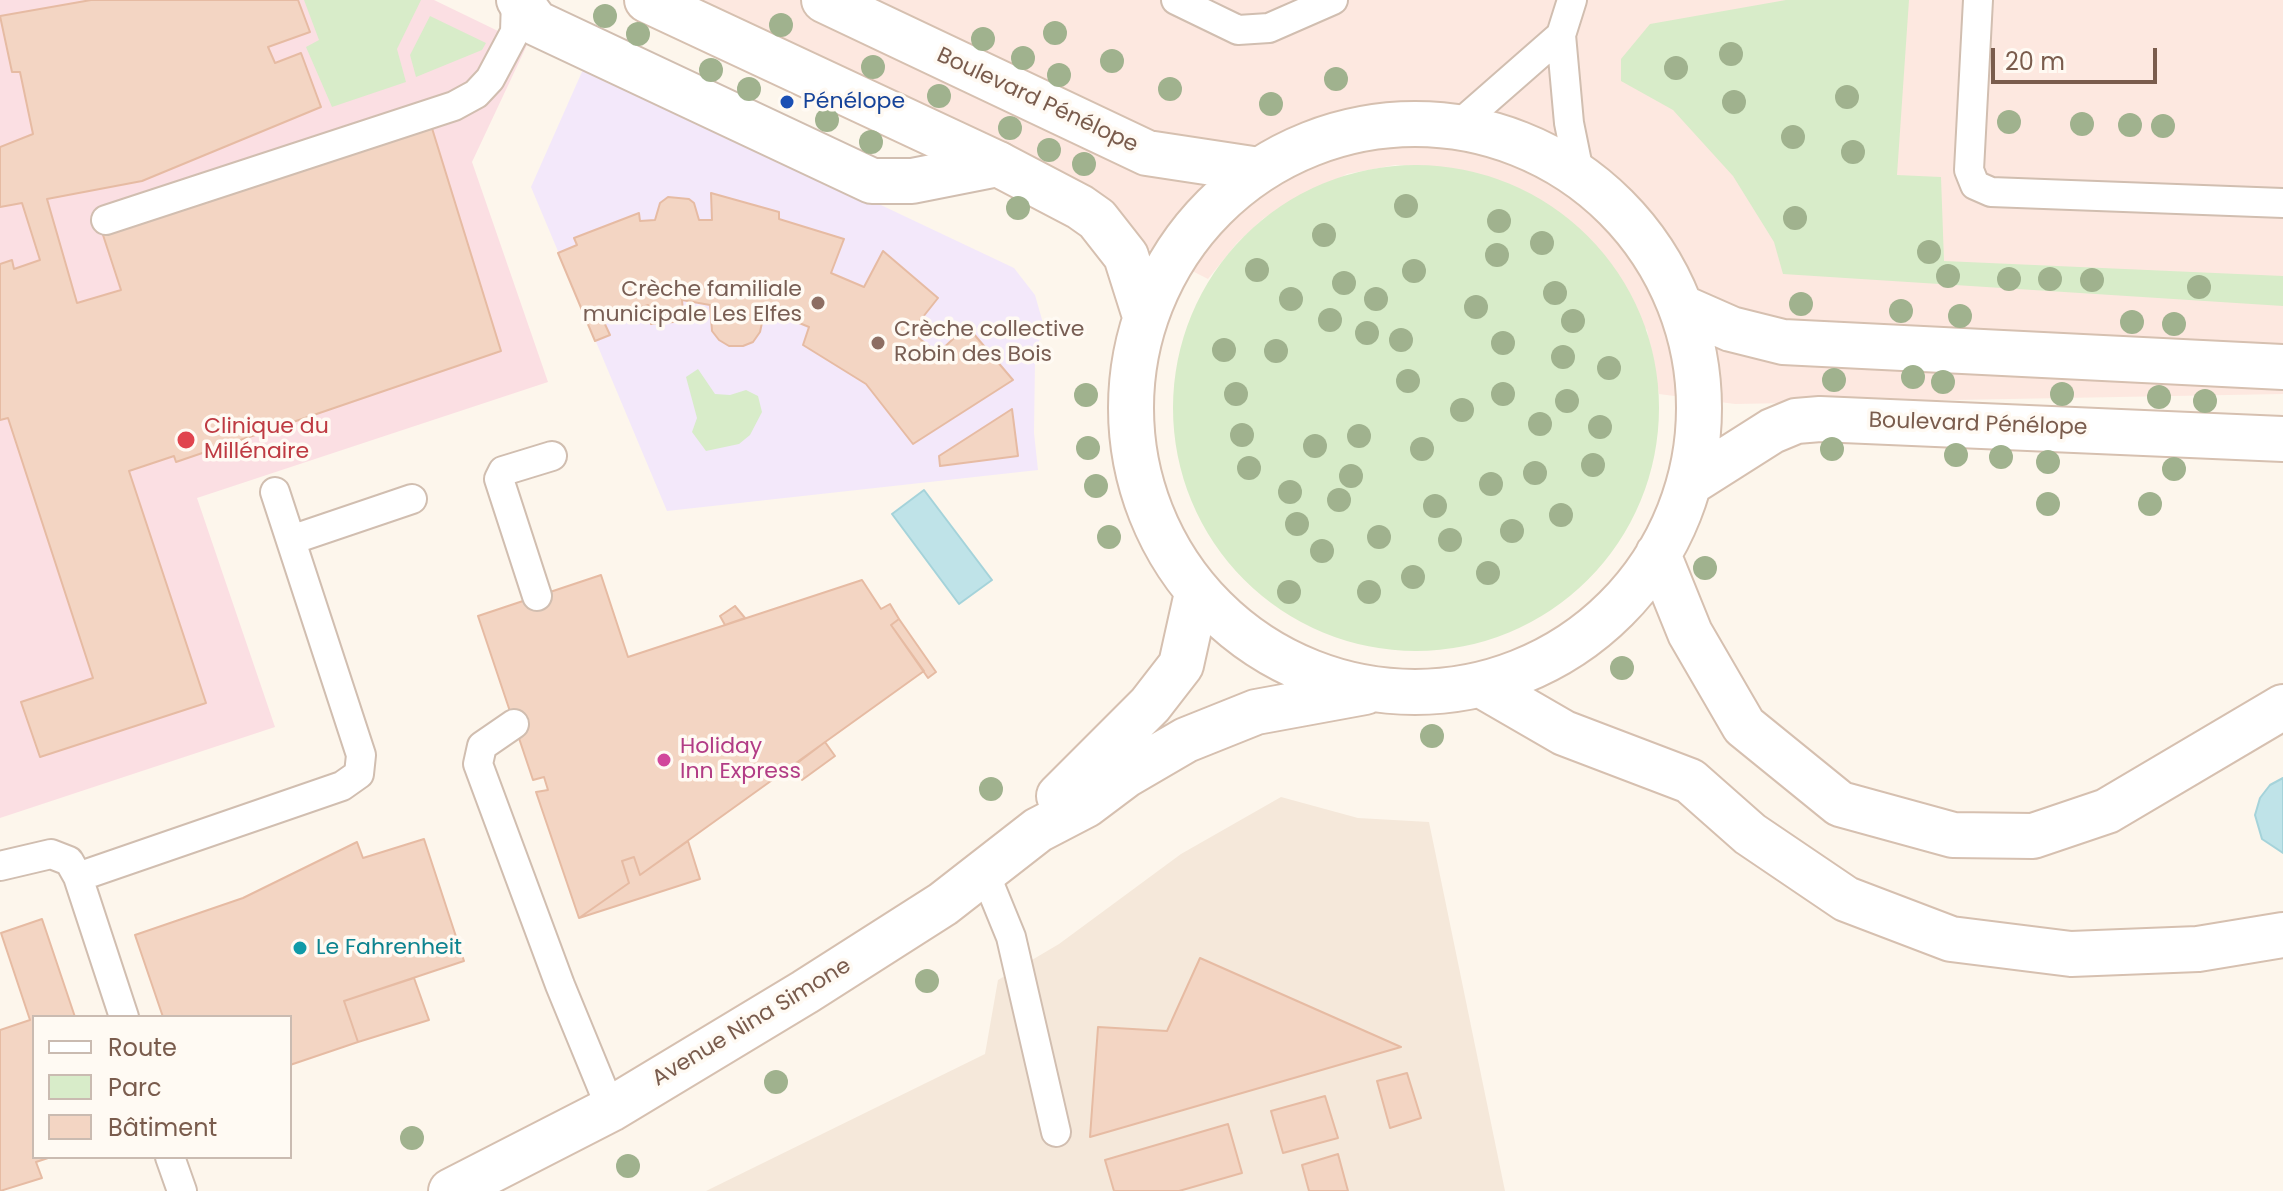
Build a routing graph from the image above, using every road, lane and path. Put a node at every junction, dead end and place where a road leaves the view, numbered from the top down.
1 (517, 0) edge
2 (647, 0) edge
3 (824, 0) edge
4 (1176, 0) edge
5 (1333, 0) edge
6 (1572, 0) edge
7 (1978, 0) edge
8 (1561, 35) junction
9 (1456, 127) junction
10 (998, 164) junction
11 (1259, 170) junction
12 (1580, 177) junction
13 (2283, 203) edge
14 (106, 220) dead end
15 (1681, 307) junction
16 (1145, 316) junction
17 (2283, 367) edge
18 (2283, 439) edge
19 (552, 456) dead end
20 (1690, 483) junction
21 (275, 492) dead end
22 (412, 499) dead end
23 (291, 540) junction
24 (1658, 554) junction
25 (1197, 593) junction
26 (537, 596) dead end
27 (1481, 685) junction
28 (1379, 690) junction
29 (2283, 707) edge
30 (514, 724) dead end
31 (1038, 830) junction
32 (13, 862) edge
33 (984, 871) junction
34 (78, 877) junction
35 (2283, 935) edge
36 (123, 1015) edge
37 (611, 1109) junction
38 (1056, 1132) dead end
39 (171, 1159) edge
40 (182, 1191) edge
41 (451, 1191) edge

1 - 10 main road
1 - 14 lane
2 - 10 main road
3 - 11 main road, Boulevard Pénélope
4 - 5 lane
6 - 8 lane
7 - 13 lane
8 - 9 lane
8 - 12 lane
9 - 11 main road
9 - 12 main road
10 - 16 main road
11 - 16 main road
12 - 15 main road
15 - 17 main road
15 - 20 main road
16 - 25 main road
18 - 20 main road, Boulevard Pénélope
19 - 26 lane
20 - 24 main road
21 - 23 lane
22 - 23 lane
23 - 34 lane
24 - 27 main road
24 - 29 main road
25 - 28 main road
25 - 31 main road, Avenue Nina Simone
27 - 28 main road
27 - 35 main road
28 - 31 main road, Avenue Nina Simone
30 - 37 lane
31 - 33 main road, Avenue Nina Simone
32 - 34 lane
33 - 37 main road, Avenue Nina Simone
33 - 38 lane
34 - 36 lane
37 - 41 main road, Avenue Nina Simone
39 - 40 lane

